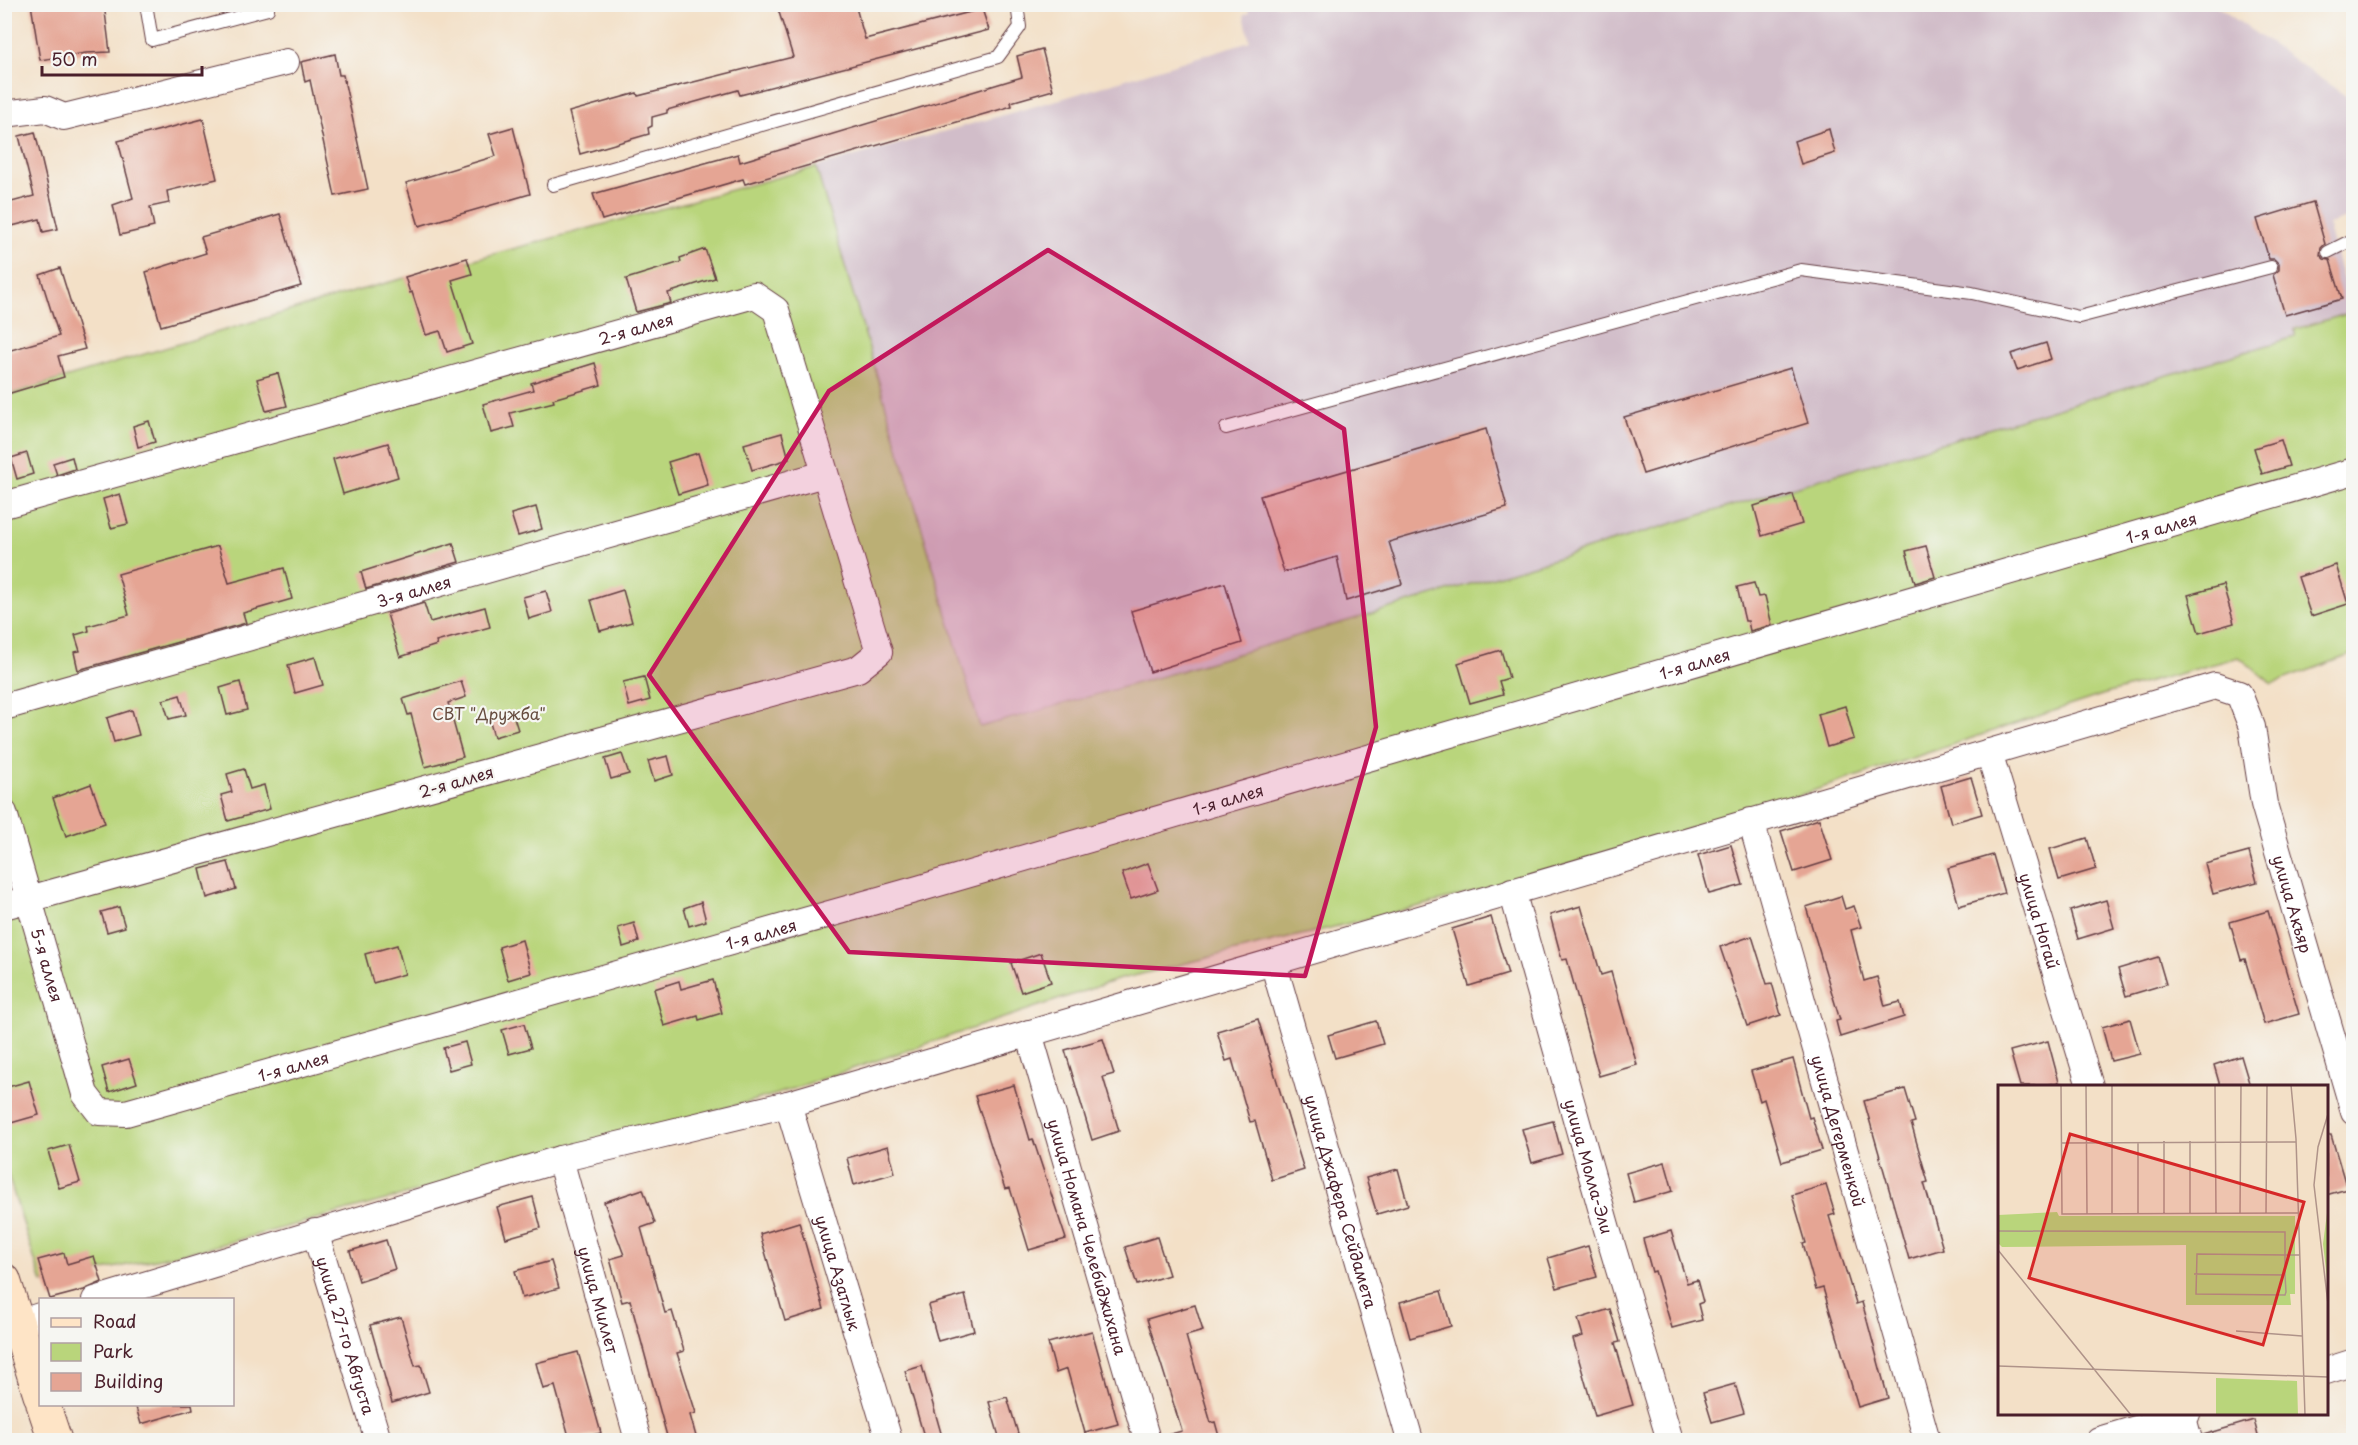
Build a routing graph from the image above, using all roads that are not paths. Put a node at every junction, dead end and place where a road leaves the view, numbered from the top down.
1 (146, 4) edge
2 (267, 4) edge
3 (1017, 4) edge
4 (286, 62) dead end
5 (4, 114) edge
6 (553, 184) dead end
7 (2354, 239) edge
8 (2328, 252) dead end
9 (2271, 267) dead end
10 (1226, 428) dead end
11 (2354, 471) edge
12 (824, 474) junction
13 (4, 505) edge
14 (4, 707) edge
15 (1989, 752) junction
16 (4, 813) edge
17 (1751, 821) junction
18 (1512, 891) junction
19 (17, 903) edge
20 (1273, 962) junction
21 (1029, 1033) junction
22 (2090, 1085) edge
23 (788, 1104) junction
24 (99, 1112) joint
25 (2354, 1112) edge
26 (560, 1159) junction
27 (315, 1232) junction
28 (4, 1280) edge
29 (97, 1298) edge
30 (29, 1320) edge
31 (2354, 1362) edge
32 (2328, 1370) edge
33 (39, 1388) edge
34 (45, 1406) edge
35 (2180, 1415) edge
36 (2183, 1415) edge
37 (55, 1440) edge
38 (378, 1440) edge
39 (638, 1440) edge
40 (890, 1440) edge
41 (1147, 1440) edge
42 (1410, 1440) edge
43 (1670, 1440) edge
44 (1928, 1440) edge
45 (2098, 1440) edge
46 (2189, 1440) edge

1 - 2 lane
3 - 6 lane
4 - 5 street
7 - 8 lane
9 - 10 lane
11 - 24 street, 1-я аллея
12 - 13 street, 2-я аллея
12 - 14 street, 3-я аллея
12 - 19 street, 2-я аллея
15 - 17 street
15 - 22 street, улица Ногай
15 - 25 street, улица Акъяр
16 - 19 street, 5-я аллея
17 - 18 street
17 - 44 street, улица Дегерменкой
18 - 20 street
18 - 43 street, улица Молла-Эли
19 - 24 street, 5-я аллея
20 - 21 street
20 - 42 street, улица Джафера Сейдамета
21 - 23 street
21 - 41 street, улица Номана Челебиджихана
23 - 26 street
23 - 40 street, улица Азатлык
26 - 27 street
26 - 39 street, улица Миллет
27 - 29 street
27 - 38 street, улица 27-го Августа
28 - 30 main road
30 - 33 main road
31 - 32 street
34 - 37 main road
35 - 45 street
36 - 46 street

